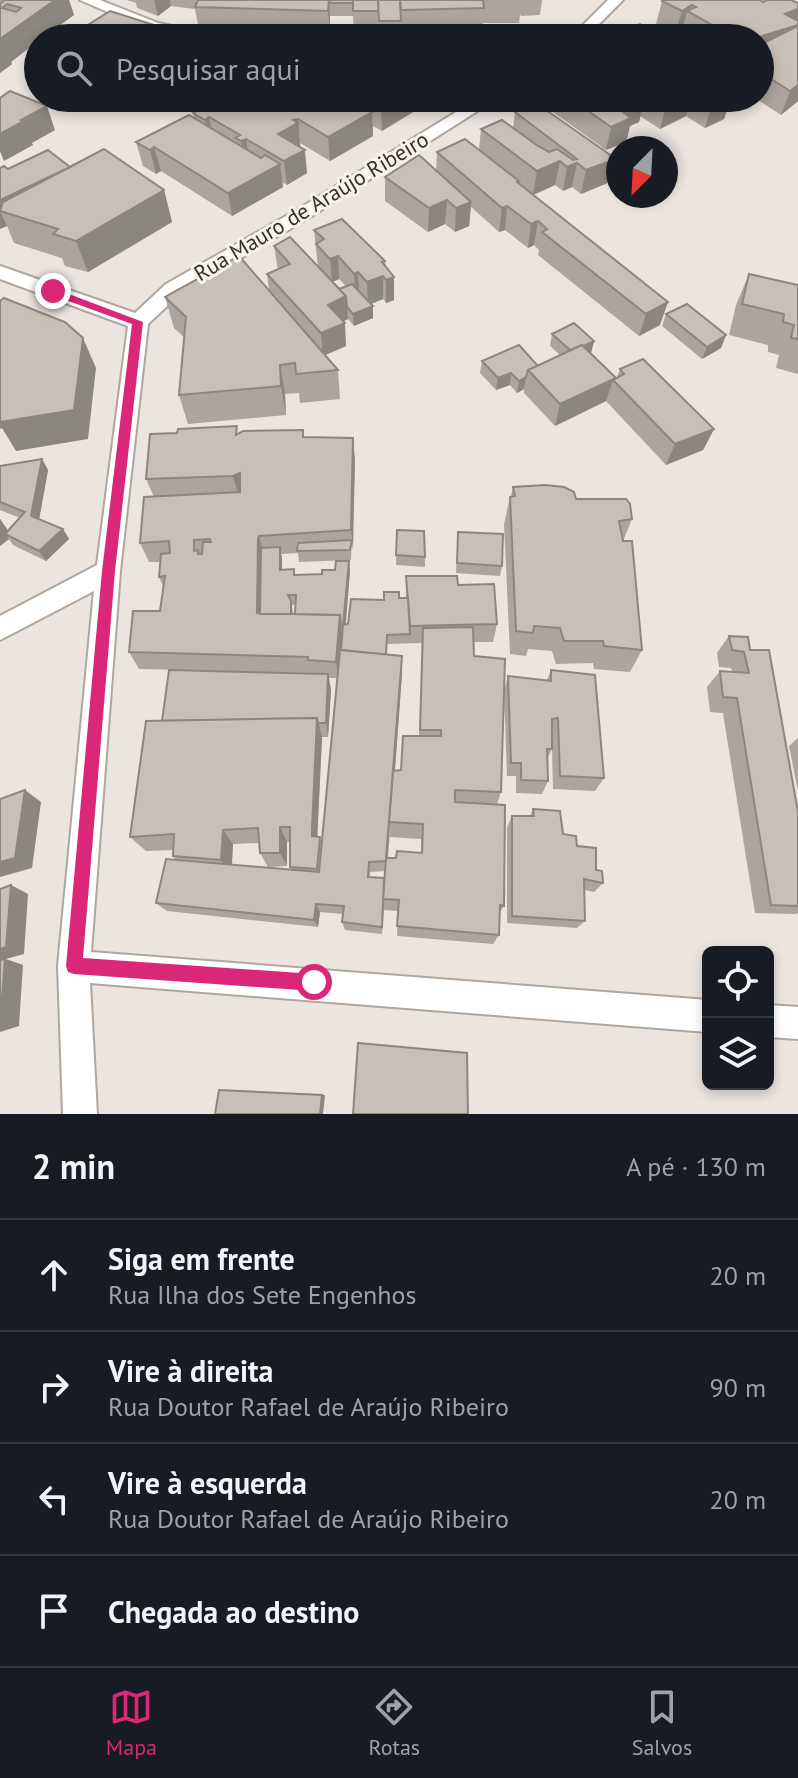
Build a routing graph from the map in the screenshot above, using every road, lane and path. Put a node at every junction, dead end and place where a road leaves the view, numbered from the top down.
1 (87, 0) edge
2 (616, 0) edge
3 (147, 24) edge
4 (591, 24) edge
5 (467, 112) edge
6 (0, 272) edge
7 (138, 322) junction
8 (108, 571) junction
9 (0, 629) edge
10 (74, 966) junction
11 (702, 1016) edge
12 (774, 1021) edge
13 (798, 1023) edge
14 (80, 1114) edge

1 - 3 street
2 - 4 street
5 - 7 street, Rua Mauro de Araújo Ribeiro
6 - 7 street
7 - 8 street
8 - 9 street
8 - 10 street
10 - 11 street
10 - 14 street
12 - 13 street

